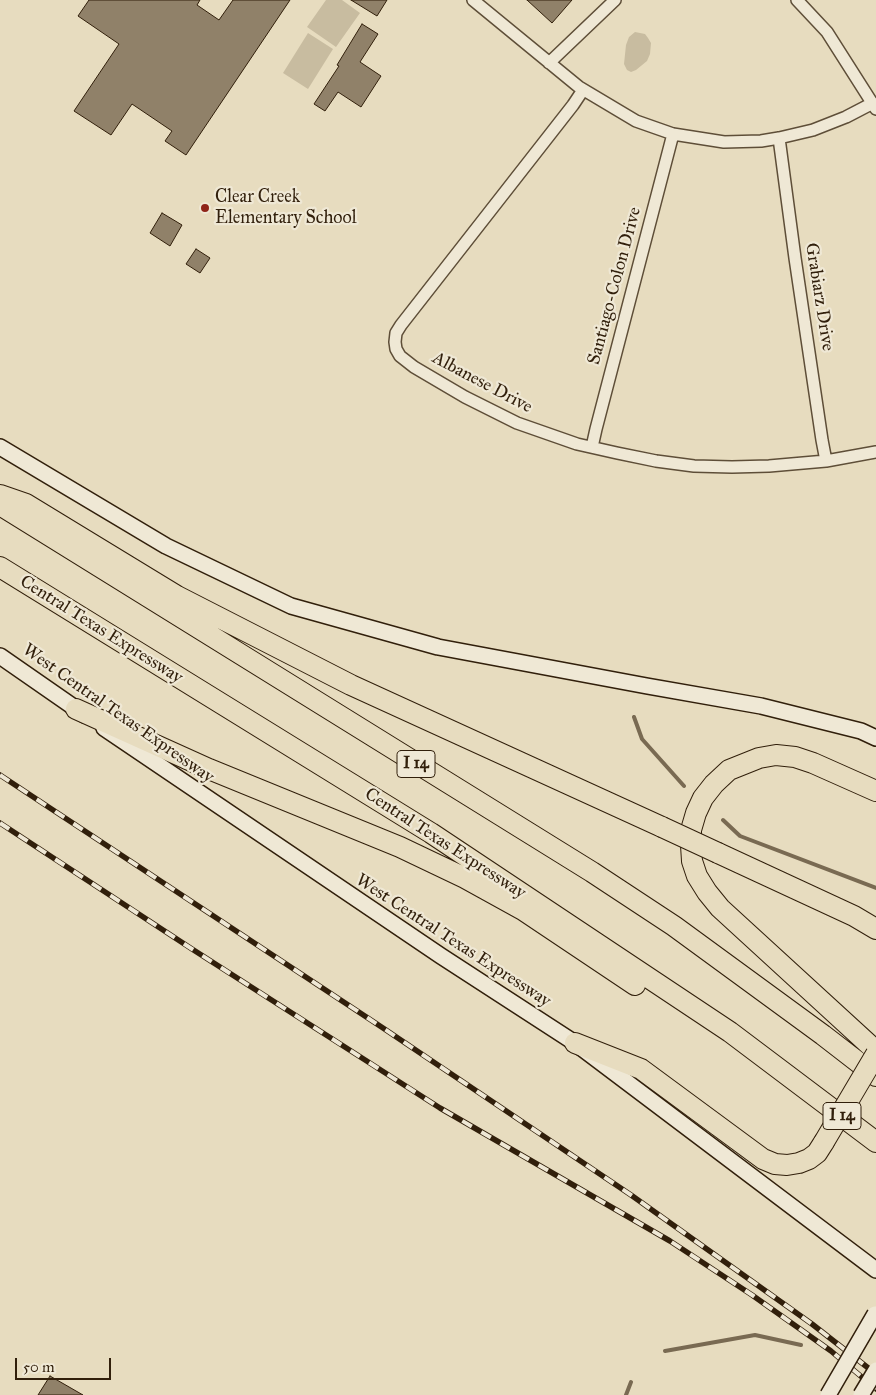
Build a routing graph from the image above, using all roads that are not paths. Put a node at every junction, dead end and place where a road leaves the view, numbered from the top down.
1 (473, 0) edge
2 (615, 0) edge
3 (797, 0) edge
4 (549, 63) junction
5 (583, 90) junction
6 (874, 106) edge
7 (673, 134) junction
8 (779, 138) junction
9 (0, 447) edge
10 (592, 447) junction
11 (876, 452) edge
12 (826, 461) junction
13 (0, 494) edge
14 (0, 506) edge
15 (0, 567) edge
16 (0, 656) edge
17 (76, 709) junction
18 (876, 738) edge
19 (876, 791) edge
20 (876, 929) edge
21 (730, 1032) junction
22 (575, 1043) junction
23 (876, 1052) edge
24 (876, 1076) edge
25 (876, 1142) edge
26 (876, 1270) edge
27 (876, 1314) edge
28 (876, 1370) edge
29 (828, 1395) edge
30 (861, 1395) edge

1 - 4 street
2 - 4 street
3 - 6 street
4 - 5 street
5 - 7 street
5 - 10 street, Albanese Drive
6 - 8 street
7 - 8 street
7 - 10 street, Santiago-Colon Drive
8 - 12 street, Grabiarz Drive
9 - 18 main road
10 - 12 street, Albanese Drive
11 - 12 street, Albanese Drive
13 - 20 highway, bridge
14 - 24 highway, I 14
15 - 21 highway, Central Texas Expressway / I 14
16 - 17 main road, West Central Texas Expressway
17 - 21 highway
17 - 22 main road, West Central Texas Expressway
19 - 23 highway
21 - 25 highway, Central Texas Expressway / I 14
22 - 23 highway, bridge
22 - 26 main road, West Central Texas Expressway
27 - 29 main road, bridge
28 - 30 main road, bridge

